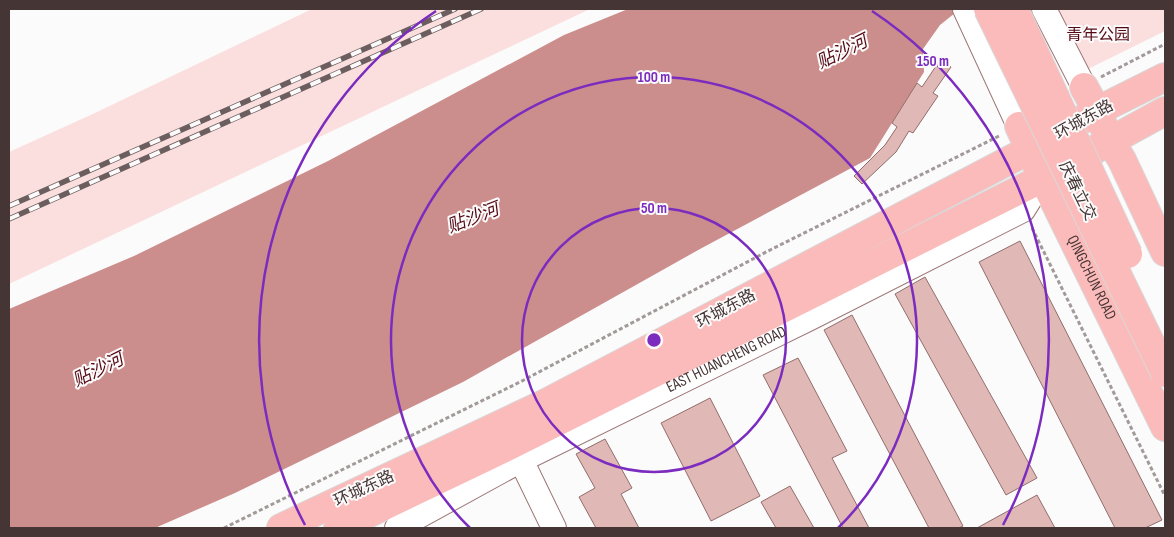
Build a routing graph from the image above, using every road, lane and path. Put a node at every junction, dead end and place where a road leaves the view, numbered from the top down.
1 (965, 9) edge
2 (988, 9) edge
3 (1014, 9) edge
4 (1044, 9) edge
5 (1165, 44) edge
6 (1165, 77) edge
7 (1084, 87) junction
8 (1097, 111) junction
9 (1165, 111) edge
10 (1024, 138) junction
11 (1110, 140) junction
12 (1042, 178) junction
13 (1023, 210) junction
14 (1165, 252) edge
15 (1165, 334) edge
16 (1165, 373) edge
17 (1165, 427) edge
18 (518, 452) junction
19 (1165, 496) edge
20 (224, 528) edge
21 (281, 528) edge
22 (338, 528) edge
23 (397, 528) edge
24 (554, 528) edge

1 - 10 street
2 - 16 main road, 庆春立交, bridge
3 - 15 main road, 庆春立交, bridge
4 - 7 street
5 - 7 path
6 - 8 main road, 环城东路
7 - 8 main road
8 - 10 main road, 环城东路
8 - 11 main road
9 - 11 main road, 环城东路
10 - 12 main road, QINGCHUN ROAD
10 - 20 path
10 - 21 main road, 环城东路
11 - 12 main road, 环城东路
11 - 14 main road
12 - 13 street
12 - 17 main road, QINGCHUN ROAD
12 - 18 main road, 环城东路
13 - 18 street, EAST HUANCHENG ROAD
13 - 19 path
18 - 22 main road, 环城东路
18 - 23 street, EAST HUANCHENG ROAD
18 - 24 street

